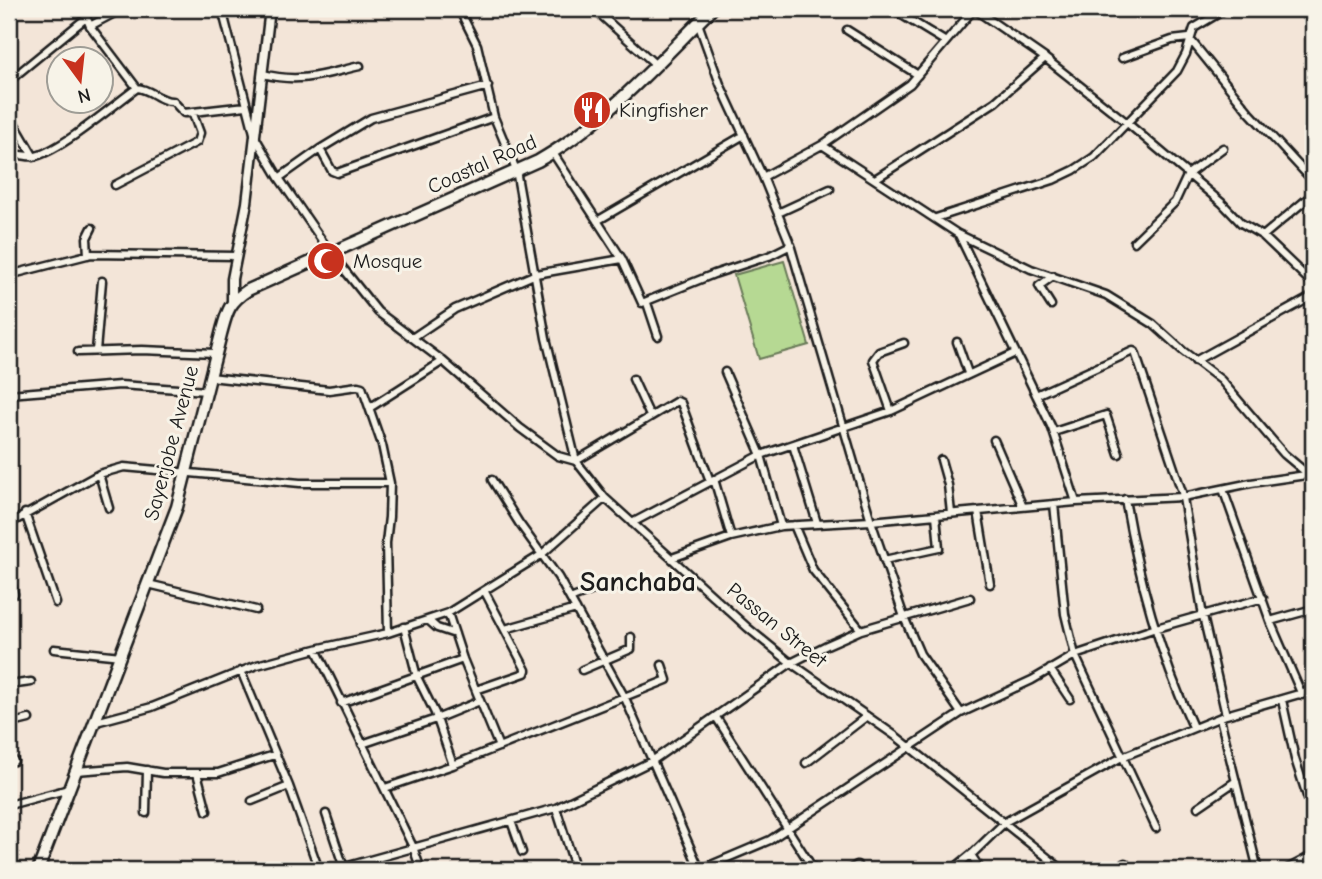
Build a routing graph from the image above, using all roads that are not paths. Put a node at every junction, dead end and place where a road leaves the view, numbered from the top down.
1 (16, 9) edge
2 (83, 9) edge
3 (122, 9) edge
4 (222, 9) edge
5 (270, 9) edge
6 (459, 9) edge
7 (589, 9) edge
8 (712, 9) edge
9 (892, 9) edge
10 (1226, 9) edge
11 (1302, 9) edge
12 (1217, 11) edge
13 (9, 15) edge
14 (86, 18) junction
15 (698, 23) junction
16 (1313, 25) edge
17 (90, 26) junction
18 (847, 30) dead end
19 (1189, 38) junction
20 (946, 42) junction
21 (1045, 58) junction
22 (1122, 58) dead end
23 (656, 65) junction
24 (360, 66) dead end
25 (263, 74) junction
26 (918, 75) junction
27 (9, 81) edge
28 (488, 86) junction
29 (137, 89) junction
30 (246, 106) junction
31 (9, 114) edge
32 (193, 114) junction
33 (494, 117) junction
34 (1126, 122) junction
35 (744, 135) junction
36 (255, 137) junction
37 (822, 145) junction
38 (1223, 148) dead end
39 (320, 149) junction
40 (553, 153) junction
41 (9, 156) edge
42 (34, 157) junction
43 (516, 170) junction
44 (1188, 174) junction
45 (763, 177) junction
46 (279, 178) junction
47 (875, 179) junction
48 (1313, 181) edge
49 (115, 185) dead end
50 (830, 189) dead end
51 (1313, 194) edge
52 (778, 213) junction
53 (936, 218) junction
54 (597, 221) junction
55 (92, 228) dead end
56 (958, 234) junction
57 (1262, 236) junction
58 (1134, 242) dead end
59 (791, 245) junction
60 (330, 252) junction
61 (88, 255) junction
62 (237, 256) junction
63 (622, 259) junction
64 (536, 274) junction
65 (9, 275) edge
66 (1053, 276) junction
67 (102, 281) dead end
68 (1313, 284) edge
69 (1313, 296) edge
70 (232, 302) junction
71 (647, 303) junction
72 (1051, 305) dead end
73 (658, 336) dead end
74 (412, 338) junction
75 (957, 342) dead end
76 (904, 343) dead end
77 (96, 351) junction
78 (78, 352) dead end
79 (215, 353) junction
80 (1015, 353) junction
81 (443, 361) junction
82 (1195, 361) junction
83 (725, 372) dead end
84 (968, 373) junction
85 (210, 377) junction
86 (633, 379) dead end
87 (207, 391) junction
88 (9, 394) edge
89 (1036, 395) junction
90 (371, 407) junction
91 (891, 411) junction
92 (650, 416) junction
93 (843, 428) junction
94 (1054, 432) junction
95 (994, 440) dead end
96 (572, 444) junction
97 (793, 445) junction
98 (1119, 454) dead end
99 (761, 455) junction
100 (558, 456) junction
101 (941, 460) dead end
102 (576, 461) junction
103 (186, 472) junction
104 (99, 474) junction
105 (1311, 475) edge
106 (492, 480) dead end
107 (712, 480) junction
108 (390, 483) junction
109 (1223, 489) junction
110 (1183, 497) junction
111 (605, 498) junction
112 (1125, 499) junction
113 (1076, 502) junction
114 (1054, 504) junction
115 (1023, 507) junction
116 (109, 508) dead end
117 (978, 511) junction
118 (25, 513) junction
119 (951, 513) junction
120 (936, 515) junction
121 (871, 521) junction
122 (632, 523) junction
123 (817, 523) junction
124 (9, 524) edge
125 (794, 525) junction
126 (781, 526) junction
127 (731, 537) junction
128 (541, 555) junction
129 (672, 558) junction
130 (884, 560) junction
131 (9, 575) edge
132 (148, 584) junction
133 (990, 584) dead end
134 (620, 586) dead end
135 (485, 592) junction
136 (14, 594) dead end
137 (970, 598) dead end
138 (1263, 598) junction
139 (570, 599) junction
140 (56, 603) dead end
141 (576, 609) junction
142 (1313, 609) edge
143 (256, 610) dead end
144 (448, 613) junction
145 (1203, 616) junction
146 (904, 617) junction
147 (428, 620) junction
148 (1270, 621) junction
149 (404, 627) junction
150 (505, 629) junction
151 (1153, 629) junction
152 (862, 630) junction
153 (388, 633) junction
154 (455, 634) junction
155 (631, 637) dead end
156 (54, 649) dead end
157 (316, 649) junction
158 (1075, 655) junction
159 (121, 656) junction
160 (463, 659) junction
161 (604, 660) junction
162 (791, 663) junction
163 (662, 665) dead end
164 (1050, 669) junction
165 (582, 670) dead end
166 (241, 671) junction
167 (417, 677) junction
168 (31, 682) dead end
169 (9, 685) edge
170 (476, 690) junction
171 (1313, 690) edge
172 (1302, 695) junction
173 (625, 698) junction
174 (1070, 699) dead end
175 (1282, 700) junction
176 (480, 701) junction
177 (341, 703) junction
178 (961, 713) junction
179 (867, 716) junction
180 (716, 717) junction
181 (1223, 717) junction
182 (29, 719) dead end
183 (436, 719) junction
184 (96, 722) junction
185 (9, 724) edge
186 (1192, 727) junction
187 (362, 744) junction
188 (909, 746) junction
189 (499, 747) junction
190 (274, 755) junction
191 (1122, 757) junction
192 (652, 761) junction
193 (806, 763) dead end
194 (453, 765) junction
195 (147, 770) junction
196 (76, 771) junction
197 (197, 773) junction
198 (1236, 781) junction
199 (289, 786) junction
200 (385, 788) junction
201 (69, 789) junction
202 (1313, 797) edge
203 (252, 801) dead end
204 (9, 805) edge
205 (1198, 807) dead end
206 (556, 808) junction
207 (207, 811) dead end
208 (146, 813) dead end
209 (326, 814) dead end
210 (511, 821) junction
211 (1005, 822) junction
212 (1156, 828) dead end
213 (787, 829) junction
214 (988, 838) junction
215 (413, 848) junction
216 (522, 852) dead end
217 (1313, 855) edge
218 (1125, 863) dead end
219 (857, 864) dead end
220 (344, 868) junction
221 (38, 869) edge
222 (51, 870) edge
223 (319, 870) edge
224 (334, 870) edge
225 (421, 870) edge
226 (576, 870) edge
227 (699, 870) edge
228 (814, 870) edge
229 (849, 870) edge
230 (952, 870) edge
231 (981, 870) edge
232 (1063, 870) edge
233 (1114, 870) edge
234 (1258, 870) edge
235 (1285, 870) edge

1 - 13 street
2 - 14 street
3 - 17 street
4 - 30 street
5 - 25 street, Sayerjobe Avenue
6 - 28 street
7 - 23 street
8 - 15 main road, Coastal Road
9 - 20 street
10 - 12 street
11 - 16 street
12 - 19 street
14 - 17 street
14 - 27 street
15 - 23 main road, Coastal Road
15 - 35 street
17 - 29 street
18 - 26 street
19 - 22 street
19 - 34 street
19 - 48 street
20 - 21 street
20 - 26 street
21 - 34 street
21 - 47 street
23 - 40 main road, Coastal Road
24 - 25 street
25 - 36 street, Sayerjobe Avenue
26 - 37 street
28 - 33 street
28 - 39 street
29 - 32 street
29 - 42 street
30 - 32 street
30 - 36 street
31 - 42 street
32 - 49 street
33 - 39 street
33 - 43 street
34 - 44 street
34 - 53 street
35 - 45 street
35 - 54 street
36 - 46 street
36 - 62 street, Sayerjobe Avenue
37 - 45 street
37 - 47 street
38 - 44 street
39 - 46 street
40 - 43 main road, Coastal Road
40 - 54 street
41 - 42 street
43 - 60 main road, Coastal Road
43 - 64 street
44 - 57 street
44 - 58 street
45 - 52 street
46 - 60 street
47 - 53 street
50 - 52 street
51 - 57 street
52 - 59 street
53 - 56 street
54 - 63 street
55 - 61 street
56 - 66 street
56 - 80 street
57 - 68 street
59 - 71 street
59 - 93 street
60 - 70 main road, Coastal Road
60 - 74 street
61 - 62 street
61 - 65 street
62 - 70 street, Sayerjobe Avenue
63 - 64 street
63 - 71 street
64 - 74 street
64 - 96 street
66 - 72 street
66 - 82 street
67 - 77 street
69 - 82 street
70 - 79 main road, Sayerjobe Avenue
71 - 73 street
74 - 81 street
75 - 84 street
76 - 91 street
77 - 78 street
77 - 79 street
79 - 85 main road, Sayerjobe Avenue
80 - 84 street
80 - 89 street
81 - 90 street
81 - 100 street
82 - 105 street
83 - 99 street
84 - 91 street
85 - 87 main road, Sayerjobe Avenue
85 - 90 street
86 - 92 street
87 - 88 street
87 - 103 main road, Sayerjobe Avenue
89 - 94 street
89 - 110 street
90 - 108 street
91 - 93 street
92 - 102 street
92 - 107 street
93 - 97 street
93 - 121 street
94 - 98 street
94 - 113 street
95 - 115 street
96 - 100 street
96 - 102 street
97 - 99 street
97 - 123 street
99 - 107 street
99 - 126 street
100 - 102 street
101 - 119 street
102 - 111 street, Passan Street
103 - 104 street
103 - 108 street
103 - 132 main road, Sayerjobe Avenue
104 - 116 street
104 - 118 street
105 - 109 street
106 - 128 street
107 - 122 street
107 - 127 street
108 - 153 street
109 - 110 street
109 - 138 street
110 - 112 street
110 - 145 street
111 - 122 street, Passan Street
111 - 128 street
112 - 113 street
112 - 151 street
113 - 114 street
114 - 115 street
114 - 158 street
115 - 117 street
117 - 119 street
117 - 133 street
118 - 124 street
118 - 140 street
119 - 120 street
120 - 121 street
120 - 130 street
121 - 123 street
121 - 130 street
122 - 129 street, Passan Street
123 - 125 street
125 - 126 street
125 - 152 street
126 - 127 street
127 - 129 street
128 - 135 street
128 - 139 street
129 - 162 street, Passan Street
130 - 146 street
131 - 136 street
132 - 143 street
132 - 159 main road, Sayerjobe Avenue
134 - 139 street
135 - 144 street
135 - 150 street
137 - 146 street
138 - 145 street
138 - 148 street
139 - 141 street
141 - 150 street
141 - 161 street
142 - 148 street
144 - 147 street
144 - 154 street
145 - 151 street
145 - 181 street
146 - 152 street
146 - 178 street
147 - 149 street
147 - 154 street
148 - 172 street
149 - 153 street
149 - 167 street
150 - 170 street
151 - 158 street
151 - 186 street
152 - 162 street
153 - 157 street
154 - 160 street
155 - 161 street
156 - 159 street
157 - 166 street
157 - 177 street
158 - 164 street
158 - 191 street
159 - 184 main road, Sayerjobe Avenue
160 - 167 street
160 - 170 street
161 - 165 street
161 - 173 street
162 - 179 street, Passan Street
162 - 180 street
163 - 173 street
164 - 174 street
164 - 178 street
166 - 184 street
166 - 190 street
167 - 177 street
167 - 183 street
168 - 169 street
170 - 176 street
171 - 172 street
172 - 175 street
173 - 189 street
173 - 192 street
175 - 181 street
175 - 202 street
176 - 183 street
176 - 189 street
177 - 187 street
178 - 188 street
179 - 188 street, Passan Street
179 - 193 street
180 - 192 street
180 - 213 street
181 - 186 street
181 - 198 street
182 - 185 street
183 - 187 street
183 - 194 street
184 - 196 main road, Sayerjobe Avenue
186 - 191 street
187 - 200 street
188 - 211 street, Passan Street
188 - 213 street
189 - 194 street
190 - 197 street
190 - 199 street
191 - 211 street
191 - 212 street
192 - 206 street
192 - 227 street
194 - 200 street
195 - 196 street
195 - 197 street
195 - 208 street
196 - 201 main road, Sayerjobe Avenue
197 - 207 street
198 - 205 street
198 - 234 street
199 - 203 street
199 - 223 street
200 - 215 street
201 - 204 street
201 - 221 main road, Sayerjobe Avenue
206 - 210 street
206 - 226 street
209 - 220 street
210 - 215 street
210 - 216 street
211 - 214 street
211 - 232 street, Passan Street
213 - 227 street
213 - 228 street
214 - 230 street
214 - 231 street
215 - 220 street
215 - 225 street
217 - 235 street
218 - 233 street
219 - 229 street
220 - 224 street
221 - 222 street

